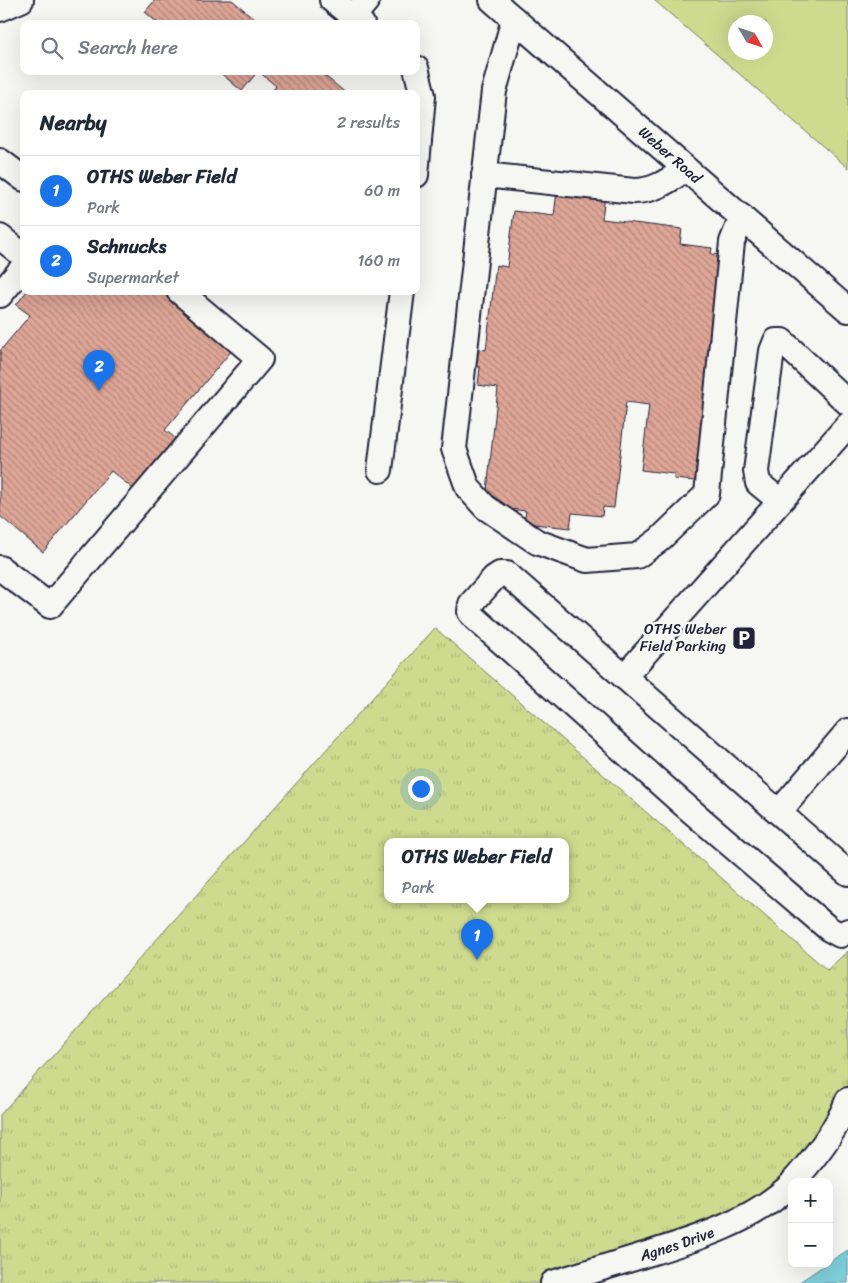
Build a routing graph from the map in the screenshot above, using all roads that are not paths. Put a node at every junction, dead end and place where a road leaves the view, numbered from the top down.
1 (21, 0) edge
2 (332, 0) edge
3 (492, 0) edge
4 (0, 9) edge
5 (360, 13) edge
6 (514, 20) junction
7 (418, 75) edge
8 (420, 130) edge
9 (0, 161) edge
10 (686, 169) junction
11 (484, 175) junction
12 (20, 176) edge
13 (742, 217) junction
14 (0, 236) edge
15 (20, 253) edge
16 (20, 271) edge
17 (184, 295) edge
18 (402, 295) edge
19 (0, 296) edge
20 (848, 310) edge
21 (848, 403) edge
22 (848, 425) edge
23 (380, 470) dead end
24 (780, 501) junction
25 (0, 568) edge
26 (624, 677) junction
27 (848, 731) edge
28 (779, 812) junction
29 (848, 873) edge
30 (848, 931) edge
31 (848, 1100) edge
32 (796, 1178) edge
33 (788, 1186) edge
34 (553, 1283) edge

1 - 4 street
2 - 5 street
3 - 6 street, Weber Road
6 - 10 street, Weber Road
6 - 11 street
7 - 8 street
9 - 12 street
10 - 11 street
10 - 13 street, Weber Road
11 - 13 street
13 - 20 street, Weber Road
14 - 15 street
16 - 19 street
17 - 25 street
18 - 23 street
21 - 24 street
22 - 24 street
24 - 26 street
26 - 28 street
26 - 30 street
27 - 28 street
28 - 29 street
31 - 32 street, Agnes Drive
33 - 34 street, Agnes Drive

